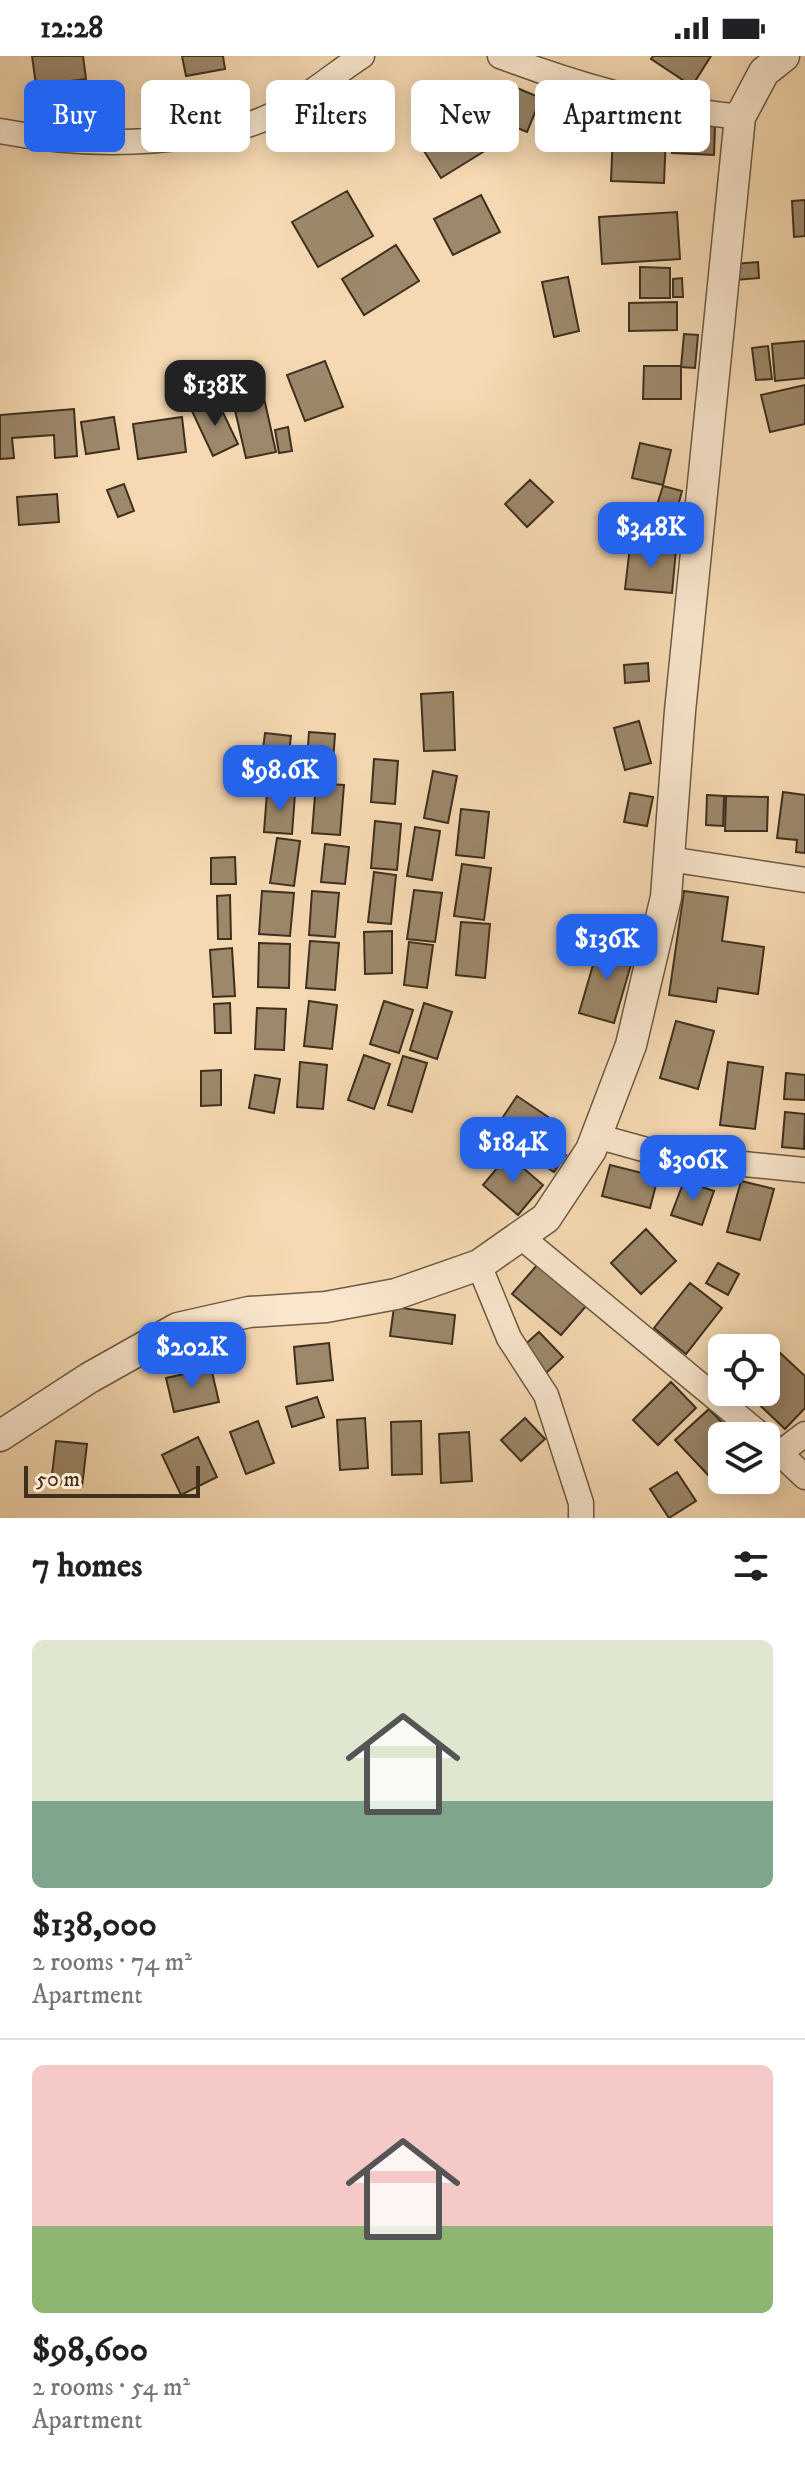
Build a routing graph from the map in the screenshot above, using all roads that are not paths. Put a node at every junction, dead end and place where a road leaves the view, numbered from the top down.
1 (362, 56) edge
2 (500, 56) edge
3 (784, 56) edge
4 (740, 117) junction
5 (0, 131) edge
6 (669, 859) junction
7 (805, 880) edge
8 (596, 1136) junction
9 (805, 1170) edge
10 (520, 1236) junction
11 (479, 1265) junction
12 (745, 1422) edge
13 (805, 1434) edge
14 (0, 1436) edge
15 (780, 1440) edge
16 (780, 1453) edge
17 (805, 1477) edge
18 (581, 1518) edge

1 - 5 street
2 - 4 street
3 - 4 street
4 - 6 street
6 - 7 street
6 - 8 street
8 - 9 street
8 - 10 street
10 - 11 street
10 - 12 street
11 - 14 street
11 - 18 street
13 - 15 street
16 - 17 street

